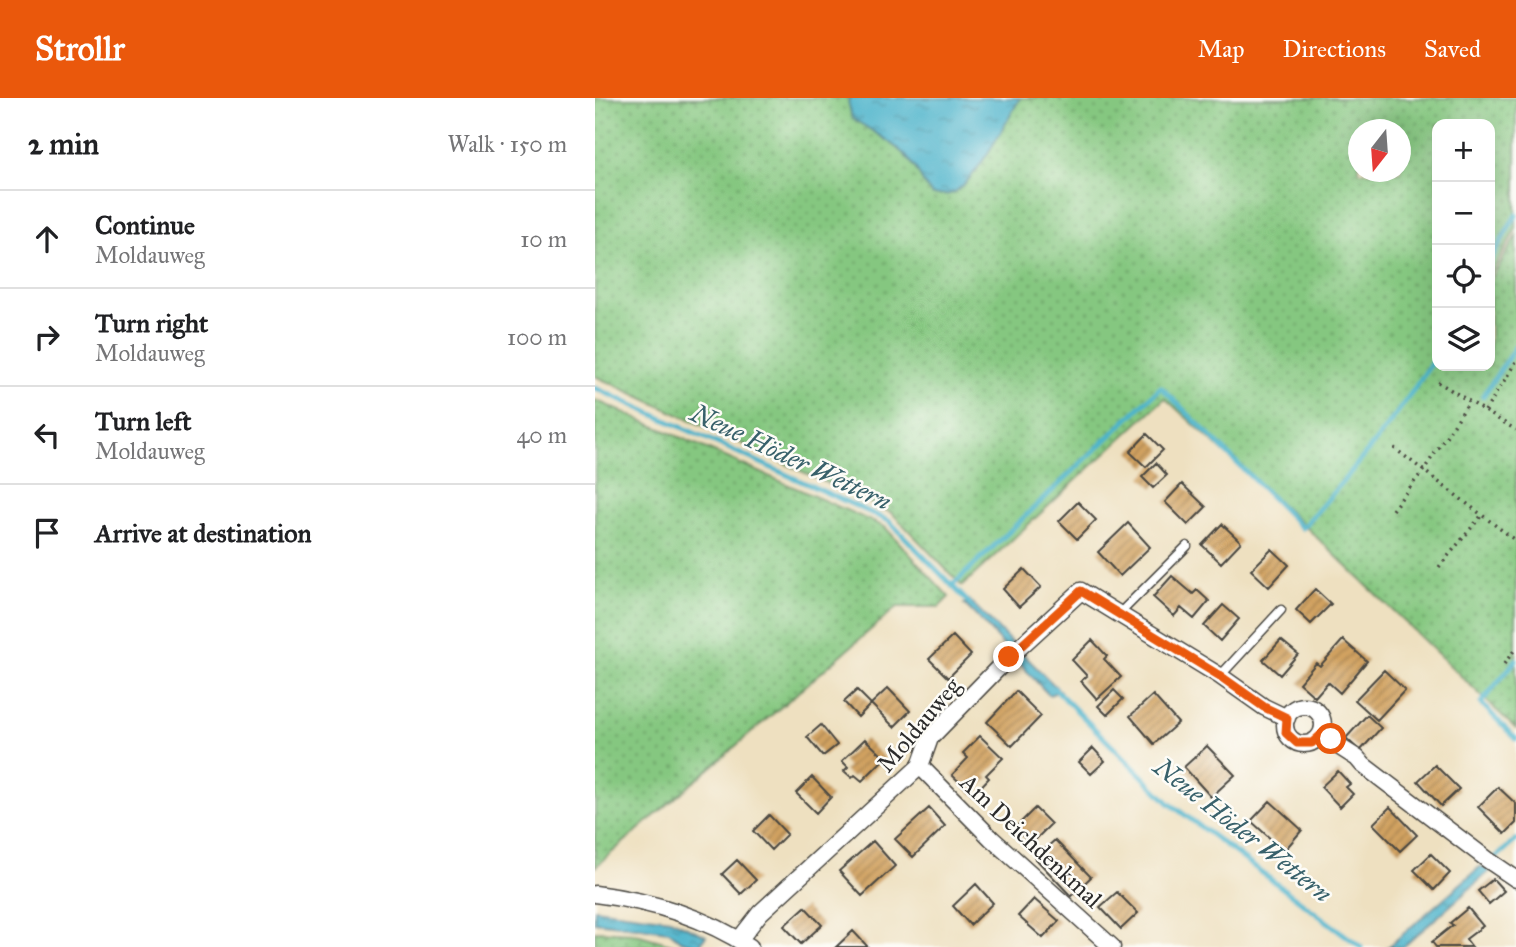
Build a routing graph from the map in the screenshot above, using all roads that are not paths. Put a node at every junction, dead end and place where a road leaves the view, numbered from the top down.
1 (1187, 546) dead end
2 (1281, 610) dead end
3 (1119, 614) junction
4 (1220, 676) junction
5 (1287, 718) junction
6 (1321, 735) junction
7 (921, 766) junction
8 (1516, 879) edge
9 (595, 894) edge
10 (744, 943) edge
11 (1112, 947) edge

1 - 3 lane
2 - 4 lane
3 - 4 street, Moldauweg
3 - 7 street, Moldauweg
4 - 5 street, Moldauweg
5 - 6 street
5 - 6 street
6 - 8 street
7 - 10 street, Moldauweg
7 - 11 street, Am Deichdenkmal
9 - 10 street

